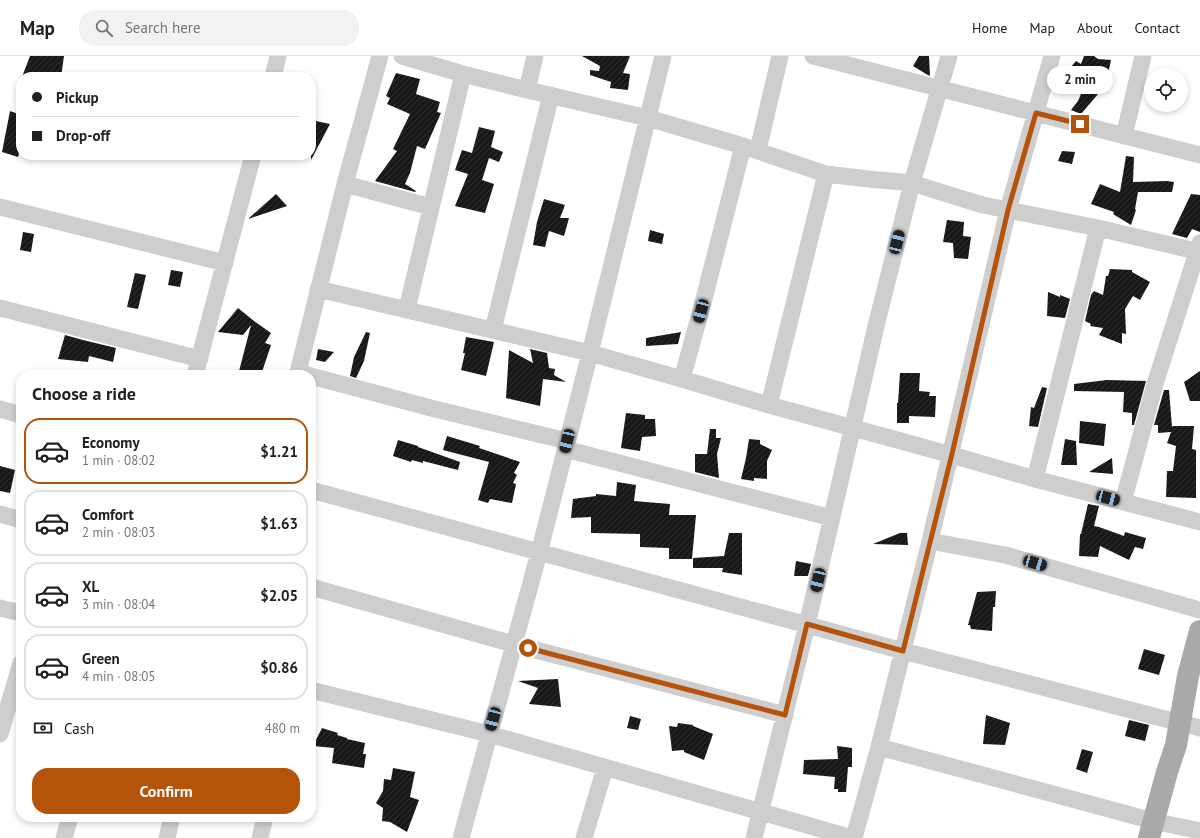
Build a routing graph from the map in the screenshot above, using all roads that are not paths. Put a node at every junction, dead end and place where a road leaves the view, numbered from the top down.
1 (278, 56) edge
2 (380, 56) edge
3 (402, 56) edge
4 (535, 56) edge
5 (663, 56) edge
6 (780, 56) edge
7 (813, 56) edge
8 (949, 56) edge
9 (1052, 56) edge
10 (1143, 56) edge
11 (853, 61) edge
12 (274, 72) edge
13 (463, 74) junction
14 (940, 89) junction
15 (527, 90) junction
16 (550, 95) junction
17 (1036, 113) junction
18 (648, 118) junction
19 (1124, 136) junction
20 (750, 148) junction
21 (1200, 155) edge
22 (252, 160) edge
23 (826, 174) junction
24 (912, 183) junction
25 (345, 184) junction
26 (0, 207) edge
27 (431, 207) junction
28 (1008, 210) junction
29 (1098, 228) junction
30 (1199, 249) edge
31 (225, 263) junction
32 (318, 289) junction
33 (0, 308) edge
34 (407, 309) junction
35 (492, 330) junction
36 (590, 353) junction
37 (198, 367) edge
38 (304, 370) edge
39 (316, 377) edge
40 (682, 379) junction
41 (769, 405) junction
42 (0, 409) edge
43 (16, 414) edge
44 (853, 428) junction
45 (566, 445) junction
46 (952, 454) junction
47 (1035, 479) junction
48 (316, 491) edge
49 (1123, 502) junction
50 (0, 514) edge
51 (832, 518) junction
52 (16, 519) edge
53 (1200, 522) edge
54 (930, 541) junction
55 (539, 552) junction
56 (316, 588) edge
57 (0, 608) edge
58 (1200, 610) edge
59 (16, 612) edge
60 (807, 624) junction
61 (1200, 631) edge
62 (514, 644) junction
63 (903, 651) junction
64 (16, 680) edge
65 (316, 691) edge
66 (785, 715) junction
67 (1179, 722) junction
68 (1200, 728) edge
69 (0, 734) edge
70 (489, 734) junction
71 (879, 747) junction
72 (605, 768) junction
73 (761, 812) junction
74 (69, 822) edge
75 (171, 822) edge
76 (264, 822) edge
77 (1151, 830) edge
78 (1200, 831) edge
79 (64, 838) edge
80 (167, 838) edge
81 (260, 838) edge
82 (461, 838) edge
83 (584, 838) edge
84 (754, 838) edge
85 (853, 838) edge

1 - 12 street
2 - 25 street
3 - 13 street
4 - 15 street
5 - 18 street
6 - 20 street
7 - 11 street
8 - 14 street
9 - 17 street
10 - 19 street
11 - 14 street
13 - 15 street
13 - 27 street
14 - 17 street
14 - 24 street
15 - 16 street
16 - 18 street
16 - 35 street
17 - 19 street
17 - 28 street
18 - 20 street
18 - 36 street
19 - 21 street
20 - 23 street
20 - 40 street
22 - 31 street
23 - 24 street
23 - 41 street
24 - 28 street
24 - 44 street
25 - 27 street
25 - 32 street
26 - 31 street
27 - 34 street
28 - 29 street
28 - 46 street
29 - 30 street
29 - 47 street
30 - 49 street
31 - 37 street
32 - 34 street
32 - 38 street
33 - 37 street
34 - 35 street
35 - 36 street
36 - 40 street
36 - 45 street
39 - 45 street
40 - 41 street
41 - 44 street
42 - 43 street
44 - 46 street
44 - 51 street
45 - 51 street
45 - 55 street
46 - 47 street
46 - 54 street
47 - 49 street
48 - 55 street
49 - 53 street
50 - 52 street
51 - 60 street
54 - 58 street
54 - 63 street
55 - 60 street
55 - 62 street
56 - 62 street
57 - 59 street
60 - 63 street
60 - 66 street
61 - 67 main road
62 - 66 street
62 - 70 street
63 - 67 street
63 - 71 street
64 - 69 street
65 - 70 street
66 - 73 street
67 - 68 street
67 - 77 main road
70 - 72 street
70 - 82 street
71 - 77 street
71 - 85 street
72 - 73 street
72 - 83 street
73 - 84 street
73 - 85 street
74 - 79 street
75 - 80 street
76 - 81 street
77 - 78 street

